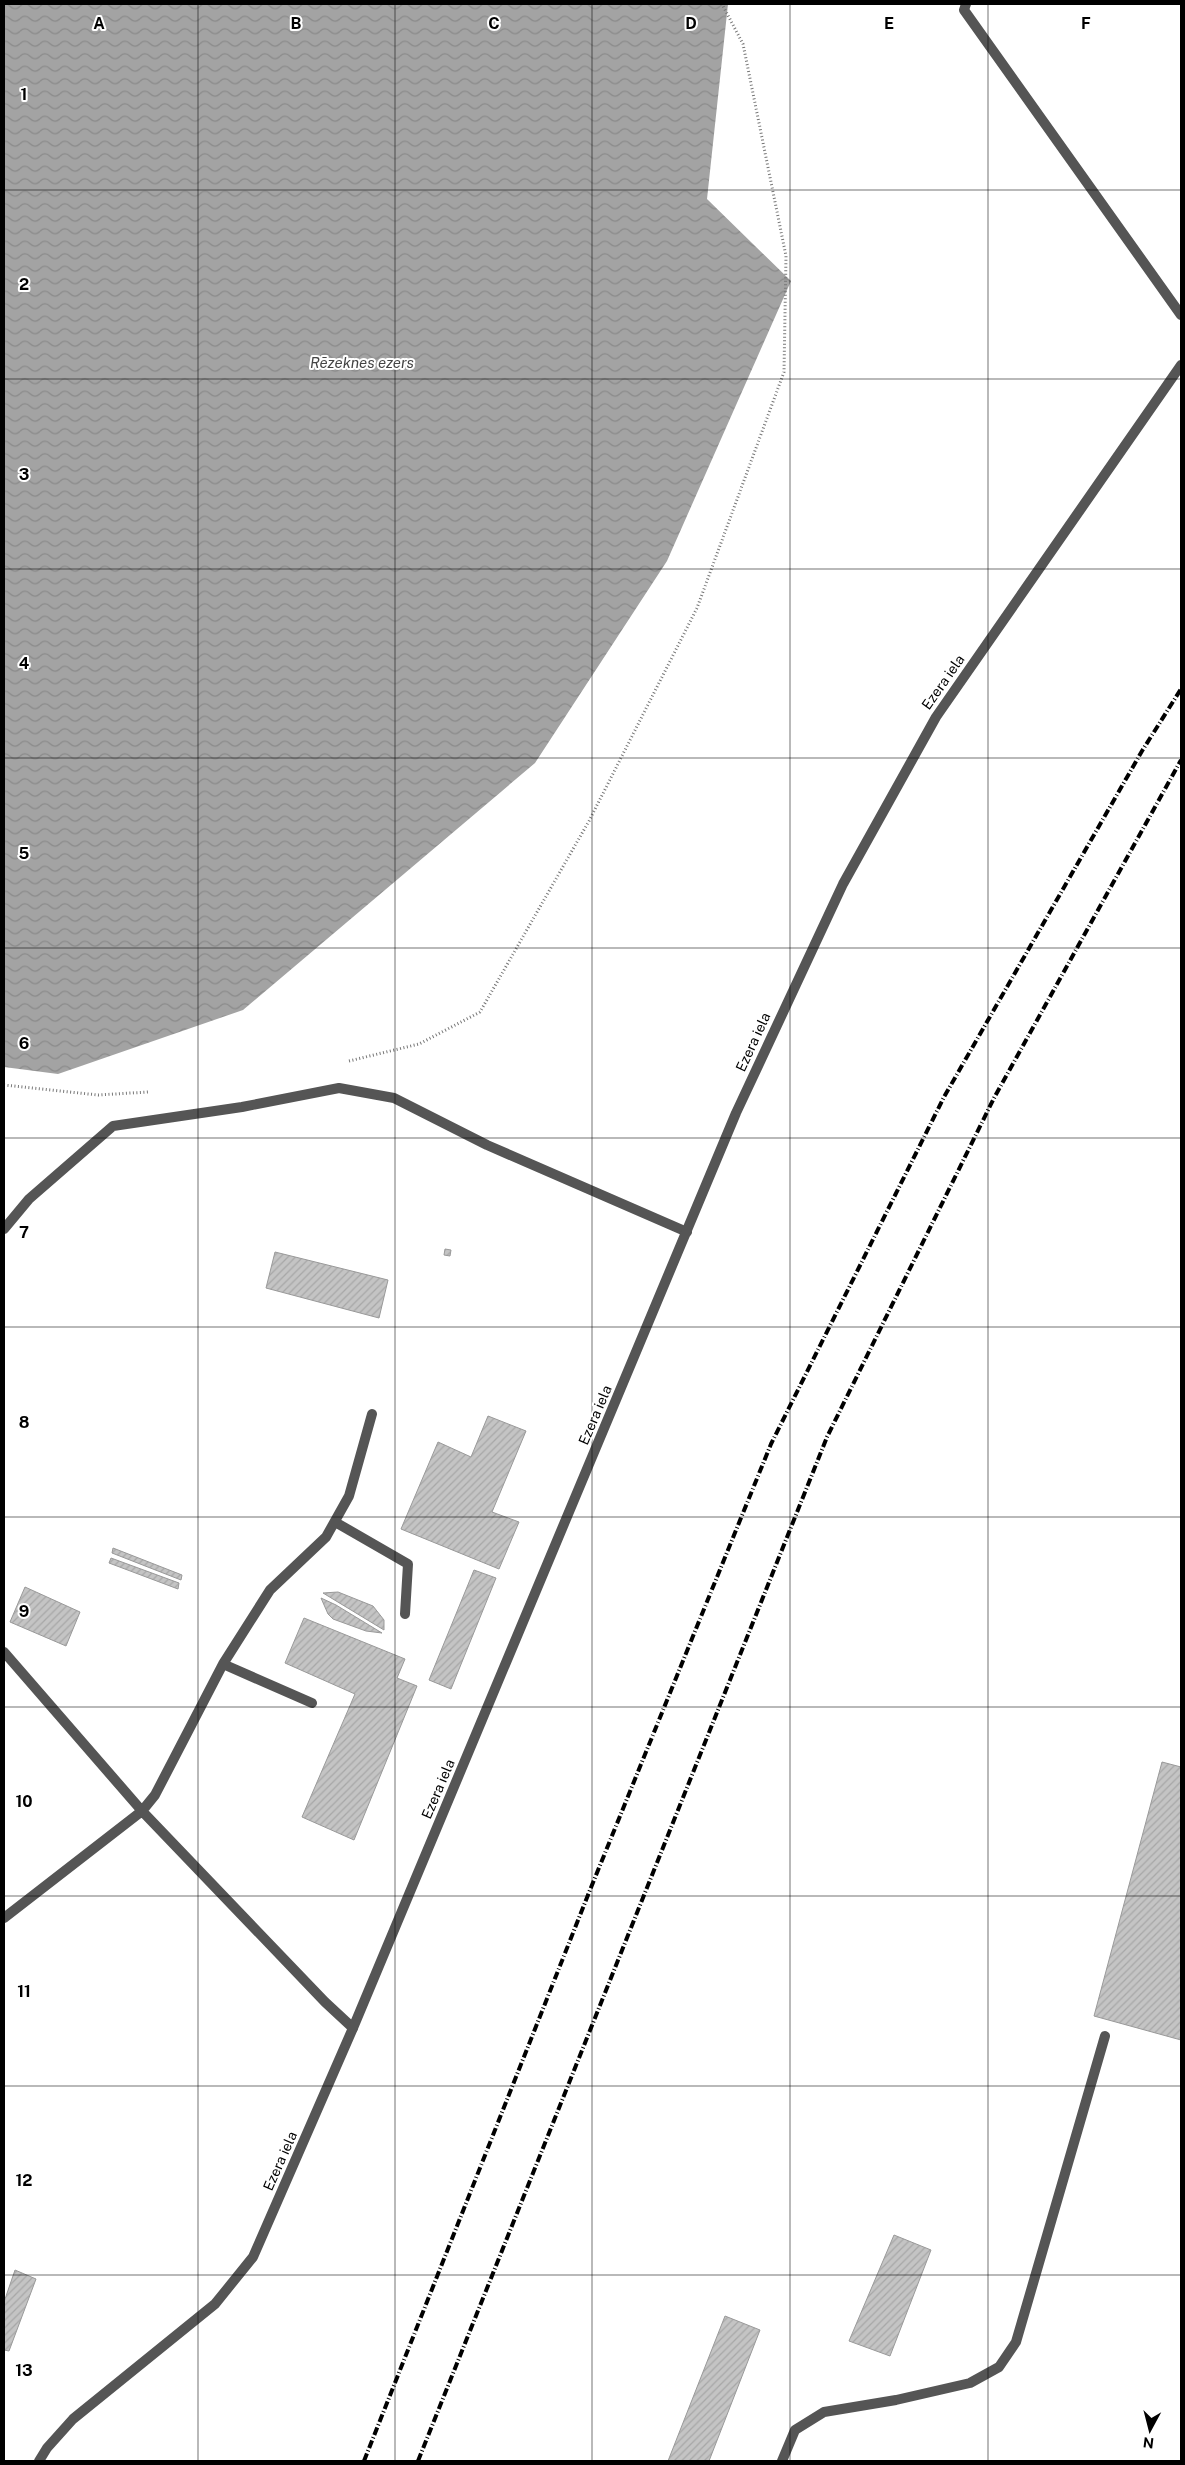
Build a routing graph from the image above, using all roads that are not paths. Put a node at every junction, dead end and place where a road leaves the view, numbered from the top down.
1 (966, 4) edge
2 (1181, 315) edge
3 (1181, 365) edge
4 (4, 1229) edge
5 (687, 1232) junction
6 (372, 1414) dead end
7 (334, 1522) junction
8 (406, 1614) dead end
9 (4, 1652) edge
10 (223, 1664) junction
11 (312, 1703) dead end
12 (142, 1811) junction
13 (4, 1918) edge
14 (353, 2028) junction
15 (1105, 2036) dead end
16 (39, 2461) edge
17 (782, 2461) edge

1 - 2 street
3 - 5 street, Ezera iela
4 - 5 street
5 - 14 street, Ezera iela
6 - 7 street
7 - 8 street
7 - 10 street
9 - 12 street
10 - 11 street
10 - 12 street
12 - 13 street
12 - 14 street
14 - 16 street, Ezera iela
15 - 17 street

